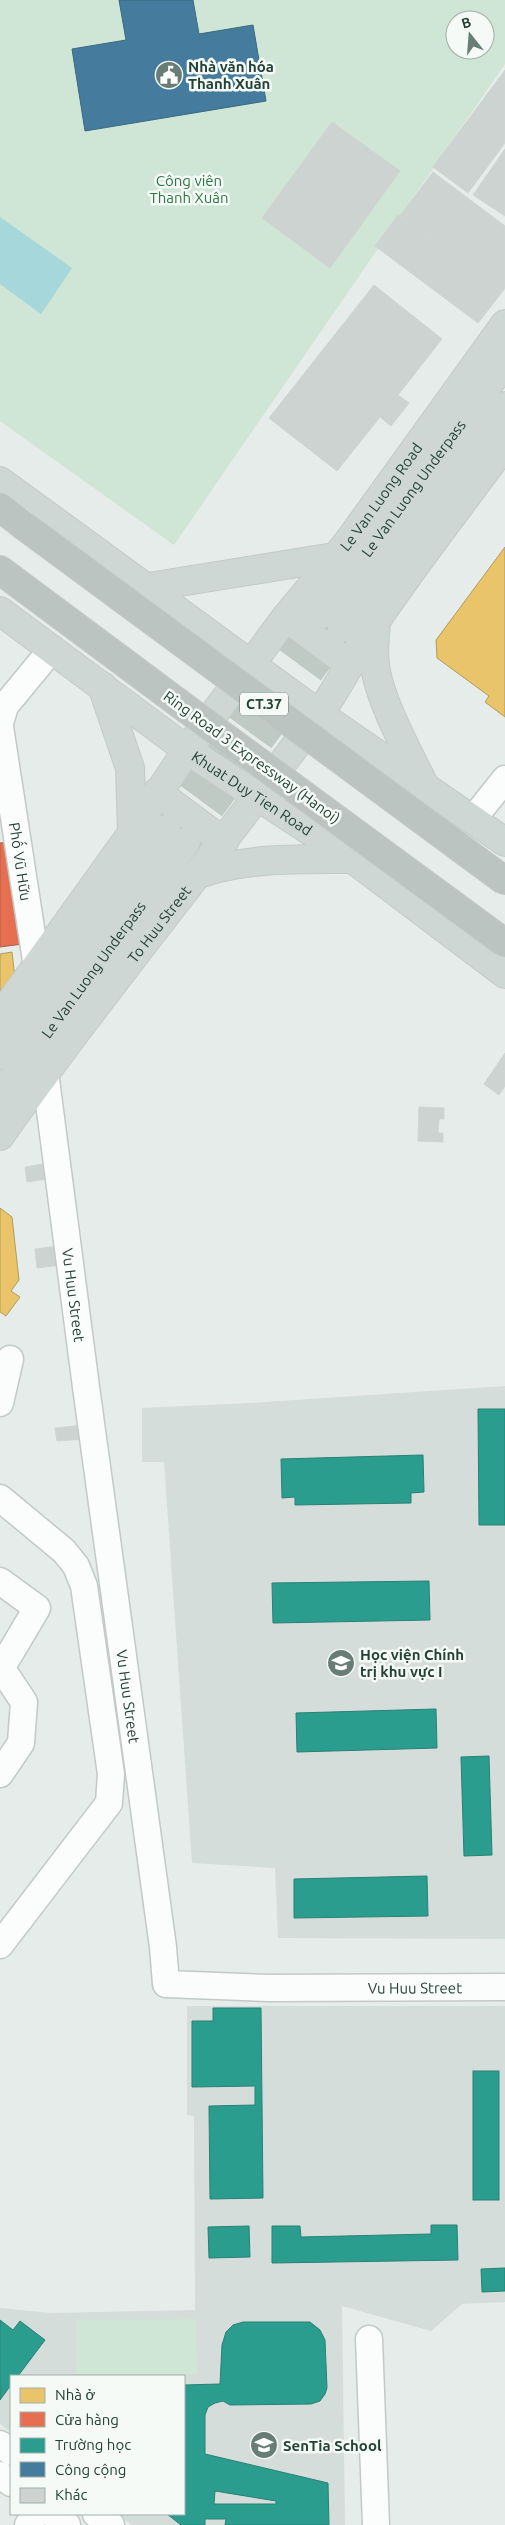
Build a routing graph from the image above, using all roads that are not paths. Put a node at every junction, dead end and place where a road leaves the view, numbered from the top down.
1 (505, 324) edge
2 (505, 362) edge
3 (505, 406) edge
4 (505, 444) edge
5 (0, 481) edge
6 (0, 508) edge
7 (334, 558) junction
8 (0, 570) edge
9 (0, 588) edge
10 (144, 588) junction
11 (0, 611) edge
12 (286, 617) junction
13 (377, 619) junction
14 (52, 649) junction
15 (251, 665) junction
16 (350, 665) junction
17 (102, 686) junction
18 (192, 713) junction
19 (319, 714) junction
20 (0, 723) edge
21 (0, 727) edge
22 (187, 750) junction
23 (505, 779) edge
24 (426, 788) junction
25 (157, 792) junction
26 (258, 797) junction
27 (473, 819) junction
28 (132, 833) junction
29 (224, 842) junction
30 (505, 842) edge
31 (353, 860) junction
32 (196, 875) junction
33 (505, 882) edge
34 (505, 943) edge
35 (37, 967) junction
36 (505, 974) edge
37 (0, 1017) edge
38 (0, 1055) edge
39 (45, 1072) junction
40 (0, 1097) edge
41 (0, 1136) edge
42 (10, 1359) dead end
43 (0, 1403) edge
44 (0, 1498) edge
45 (0, 1581) edge
46 (1, 1666) edge
47 (0, 1774) edge
48 (0, 1945) edge
49 (505, 1988) edge
50 (369, 2338) dead end
51 (54, 2515) edge
52 (97, 2515) edge
53 (67, 2525) edge
54 (111, 2525) edge
55 (376, 2525) edge

1 - 7 main road, Le Van Luong Road
2 - 3 main road, Le Van Luong Underpass
4 - 13 main road
5 - 10 main road
6 - 33 highway, CT.37, bridge
7 - 10 main road
7 - 12 main road, Le Van Luong Road
8 - 18 highway, Ring Road 3 Expressway (Hanoi)
9 - 18 highway
10 - 15 main road
11 - 14 main road, Khuat Duy Tien Road
12 - 15 main road, Le Van Luong Road
12 - 16 main road
13 - 16 main road
13 - 24 main road
14 - 17 main road, Khuat Duy Tien Road
14 - 20 street
15 - 19 main road
15 - 22 main road
16 - 19 main road
17 - 22 main road, Khuat Duy Tien Road
17 - 28 main road
18 - 34 highway, Ring Road 3 Expressway (Hanoi), bridge
19 - 24 main road
19 - 26 main road, To Huu Street
21 - 35 street, Phố Vũ Hữu
22 - 25 main road
22 - 26 main road, Khuat Duy Tien Road
23 - 27 street
24 - 27 main road
25 - 28 main road
25 - 29 main road
26 - 29 main road, To Huu Street
26 - 31 main road, Khuat Duy Tien Road
27 - 30 main road
28 - 35 main road
29 - 32 main road, To Huu Street
31 - 32 main road
31 - 36 main road, Khuat Duy Tien Road
32 - 39 main road, To Huu Street
35 - 37 main road
38 - 40 main road, Le Van Luong Underpass
39 - 41 main road, To Huu Street
39 - 49 street, Vu Huu Street
42 - 43 street
44 - 48 street
45 - 46 street
46 - 47 street
50 - 55 street
51 - 53 street
52 - 54 street

